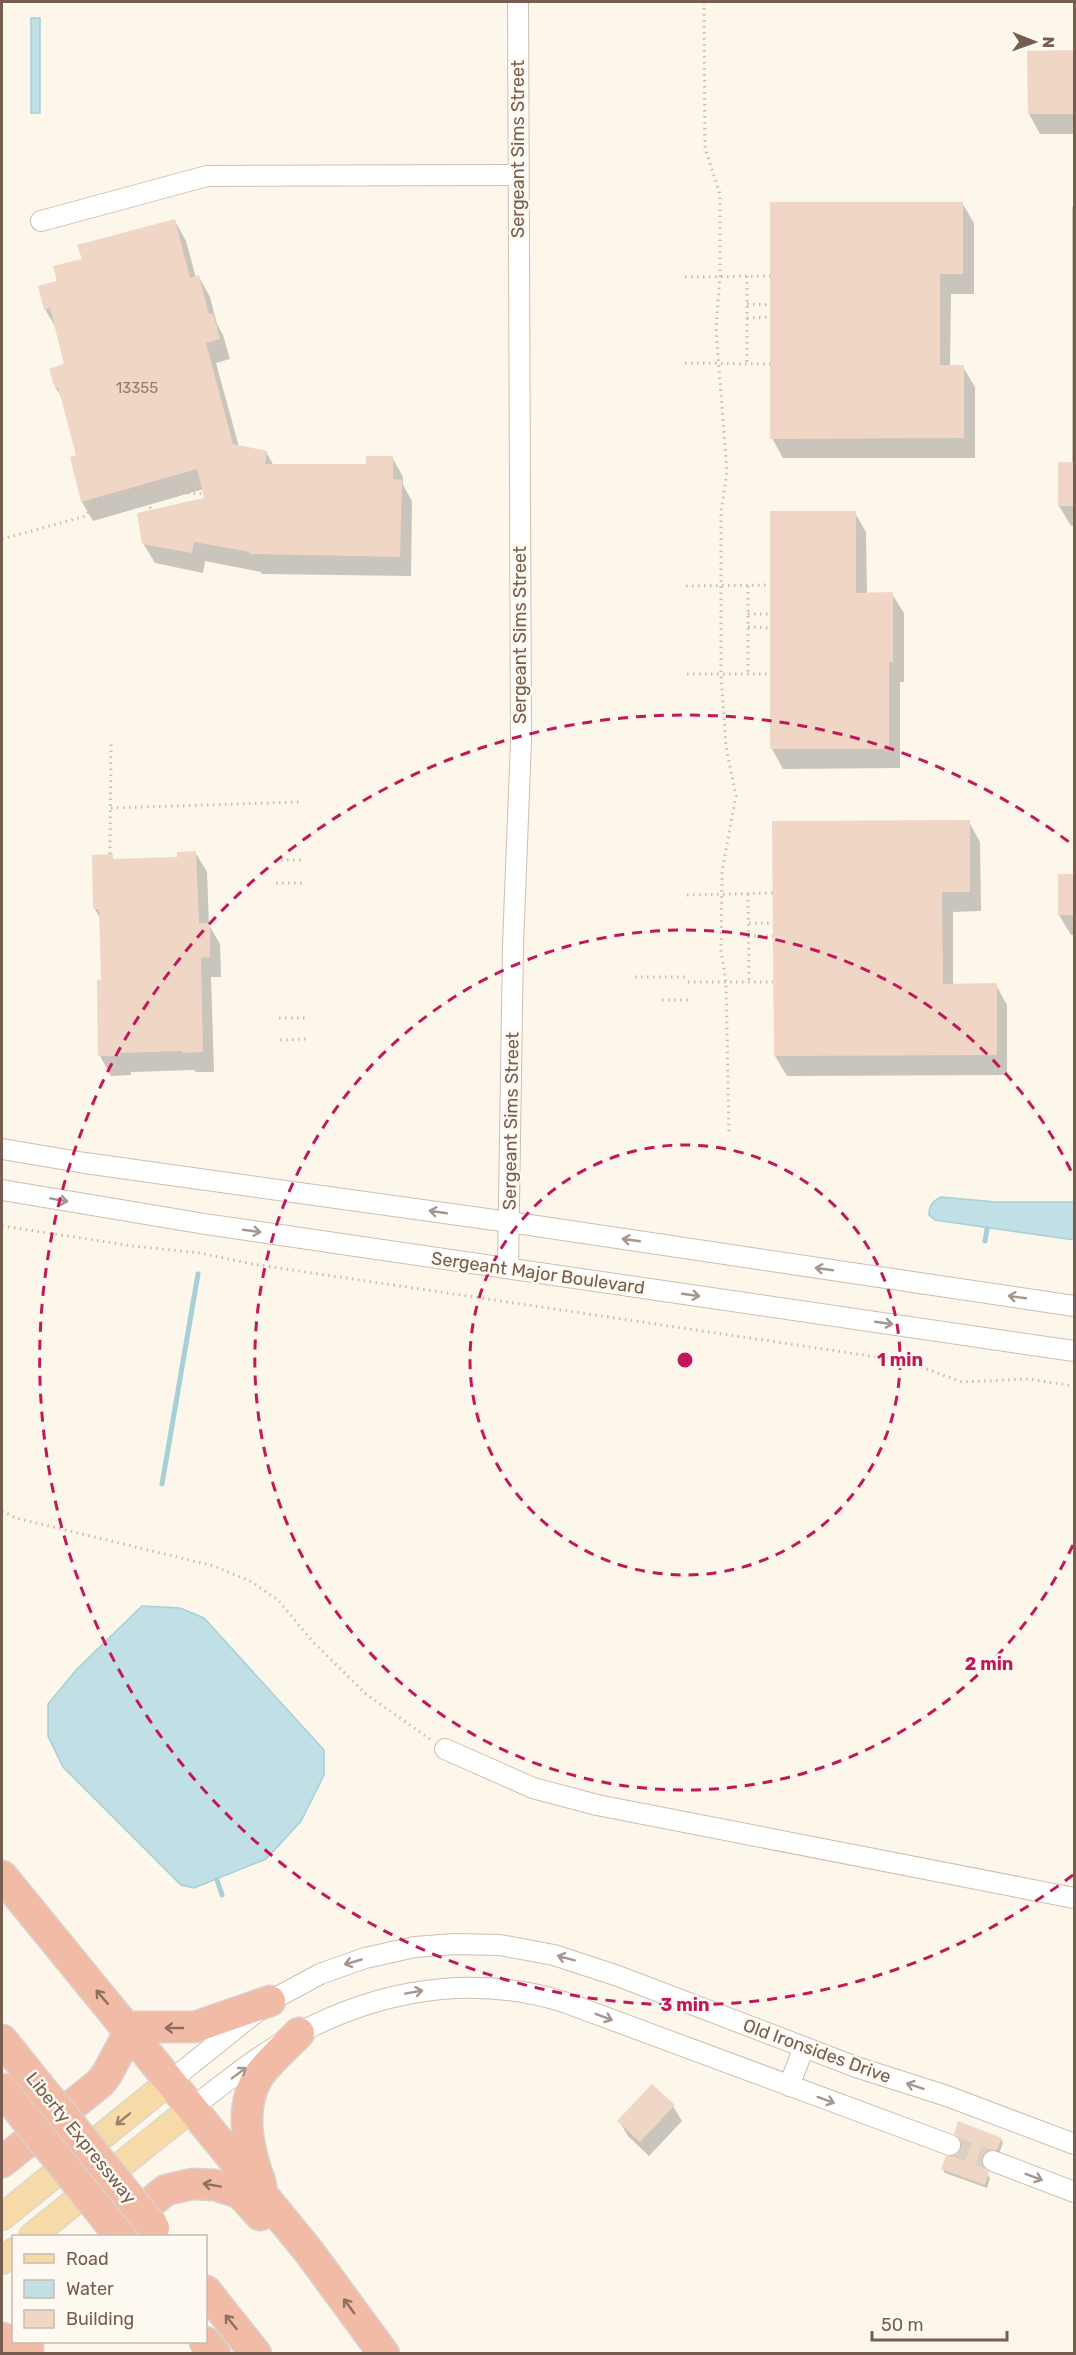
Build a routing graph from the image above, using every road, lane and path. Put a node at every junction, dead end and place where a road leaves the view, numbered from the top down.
1 (518, 2) edge
2 (704, 2) edge
3 (518, 175) junction
4 (41, 221) dead end
5 (720, 276) junction
6 (747, 276) junction
7 (770, 276) dead end
8 (685, 277) dead end
9 (747, 304) junction
10 (770, 304) dead end
11 (770, 317) dead end
12 (747, 318) junction
13 (685, 363) dead end
14 (719, 363) junction
15 (747, 364) junction
16 (770, 364) dead end
17 (144, 490) junction
18 (203, 494) dead end
19 (151, 510) dead end
20 (2, 539) edge
21 (748, 585) junction
22 (770, 585) dead end
23 (686, 586) dead end
24 (722, 586) junction
25 (748, 614) junction
26 (770, 614) dead end
27 (748, 627) junction
28 (770, 628) dead end
29 (721, 674) junction
30 (748, 674) junction
31 (770, 674) dead end
32 (687, 675) dead end
33 (111, 743) dead end
34 (300, 802) dead end
35 (111, 808) junction
36 (110, 854) dead end
37 (275, 860) dead end
38 (302, 860) dead end
39 (276, 883) dead end
40 (302, 883) dead end
41 (721, 894) junction
42 (748, 894) junction
43 (773, 894) dead end
44 (687, 895) dead end
45 (748, 922) junction
46 (773, 923) dead end
47 (748, 936) junction
48 (773, 936) dead end
49 (635, 977) dead end
50 (688, 977) dead end
51 (688, 982) dead end
52 (726, 982) junction
53 (749, 982) junction
54 (773, 982) dead end
55 (662, 1000) dead end
56 (688, 1000) dead end
57 (279, 1018) dead end
58 (305, 1018) dead end
59 (280, 1040) dead end
60 (306, 1040) dead end
61 (729, 1134) dead end
62 (2, 1149) edge
63 (2, 1190) edge
64 (509, 1222) junction
65 (2, 1226) edge
66 (508, 1268) junction
67 (1074, 1306) edge
68 (1074, 1351) edge
69 (1074, 1386) edge
70 (2, 1511) edge
71 (445, 1749) joint
72 (2, 1876) edge
73 (1074, 1898) edge
74 (270, 2001) junction
75 (128, 2029) junction
76 (299, 2033) junction
77 (2, 2040) edge
78 (804, 2047) junction
79 (169, 2082) junction
80 (789, 2086) junction
81 (2, 2089) edge
82 (192, 2108) junction
83 (1074, 2144) edge
84 (950, 2145) tunnel mouth
85 (993, 2161) tunnel mouth
86 (2, 2162) edge
87 (1074, 2193) edge
88 (267, 2202) junction
89 (2, 2217) edge
90 (158, 2232) edge
91 (33, 2235) edge
92 (110, 2235) edge
93 (119, 2235) edge
94 (310, 2253) junction
95 (207, 2292) edge
96 (2, 2317) edge
97 (12, 2328) edge
98 (256, 2354) edge
99 (384, 2354) edge

1 - 3 street, Sergeant Sims Street
2 - 5 path
3 - 4 street
3 - 64 street, Sergeant Sims Street
5 - 6 path
5 - 8 path
5 - 14 path
6 - 7 path
6 - 9 path
9 - 10 path
9 - 12 path
11 - 12 path
12 - 15 path
13 - 14 path
14 - 15 path
14 - 24 path
15 - 16 path
17 - 18 path
17 - 19 path
17 - 20 path
21 - 22 path
21 - 24 path
21 - 25 path
23 - 24 path
24 - 29 path
25 - 26 path
25 - 27 path
27 - 28 path
27 - 30 path
29 - 30 path
29 - 32 path
29 - 41 path
30 - 31 path
33 - 35 path
34 - 35 path
35 - 36 path
37 - 38 path
39 - 40 path
41 - 42 path
41 - 44 path
41 - 52 path
42 - 43 path
42 - 45 path
45 - 46 path
45 - 47 path
47 - 48 path
47 - 53 path
49 - 50 path
51 - 52 path
52 - 53 path
52 - 61 path
53 - 54 path
55 - 56 path
57 - 58 path
59 - 60 path
64 -> 62 street
63 -> 66 street, Sergeant Major Boulevard
64 - 66 street, Sergeant Sims Street
67 -> 64 street
65 - 69 path
66 -> 68 street, Sergeant Major Boulevard
70 - 71 path
71 - 73 street
75 -> 72 highway
74 -> 75 highway
78 -> 74 street, Old Ironsides Drive
74 - 79 street, Old Ironsides Drive
75 - 79 highway
75 - 86 highway
76 -> 80 street
82 -> 76 street
76 - 88 highway
77 - 90 highway, Liberty Expressway, bridge
78 - 80 street
83 -> 78 street, Old Ironsides Drive
79 - 82 highway
79 -> 89 main road
80 -> 84 street
81 - 93 highway, Liberty Expressway, bridge
82 - 88 highway
82 - 91 main road
85 -> 87 street
88 - 94 highway
94 -> 92 highway
99 -> 94 highway
98 -> 95 highway
96 - 97 highway

